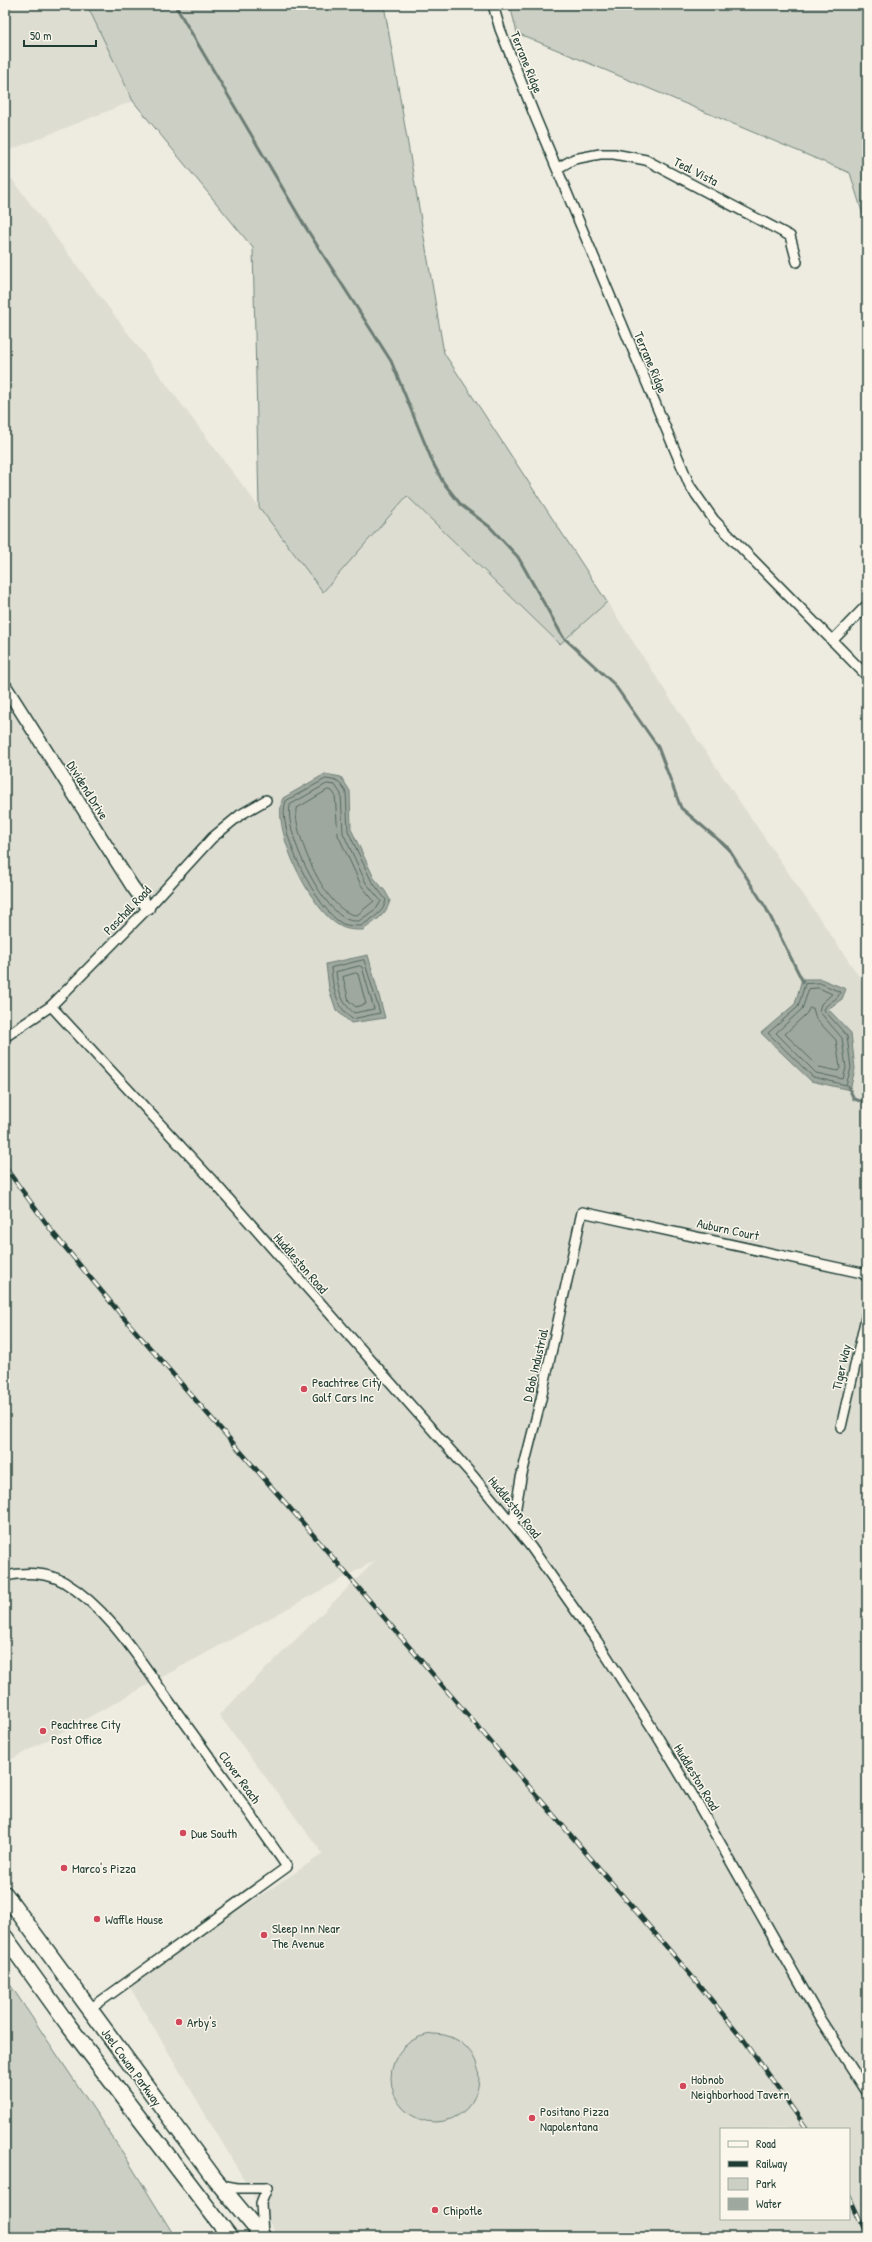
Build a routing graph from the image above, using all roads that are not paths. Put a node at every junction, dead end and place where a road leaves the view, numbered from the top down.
1 (493, 5) edge
2 (558, 168) junction
3 (797, 262) dead end
4 (867, 605) edge
5 (832, 641) junction
6 (867, 676) edge
7 (5, 686) edge
8 (266, 800) dead end
9 (148, 908) junction
10 (51, 1006) junction
11 (5, 1037) edge
12 (582, 1212) joint
13 (867, 1277) edge
14 (867, 1312) edge
15 (841, 1427) dead end
16 (513, 1524) junction
17 (5, 1576) edge
18 (5, 1894) edge
19 (5, 1937) edge
20 (90, 2010) junction
21 (867, 2092) edge
22 (220, 2185) junction
23 (230, 2237) edge
24 (263, 2237) edge

1 - 2 street, Terrane Ridge
2 - 3 street, Teal Vista
2 - 5 street, Terrane Ridge
4 - 5 street
5 - 6 street, Terrane Ridge
7 - 9 street, Dividend Drive
8 - 9 street, Paschall Road
9 - 10 street, Paschall Road
10 - 11 street, Paschall Road
10 - 16 street, Huddleston Road
12 - 13 street, Auburn Court
12 - 16 street, D Bob Industrial
14 - 15 street, Tiger Way
16 - 21 street, Huddleston Road
17 - 20 street, Clover Reach
18 - 20 main road, Joel Cowan Parkway
19 - 23 main road, Joel Cowan Parkway
20 - 22 main road, Joel Cowan Parkway
22 - 24 main road, Joel Cowan Parkway
22 - 24 street

